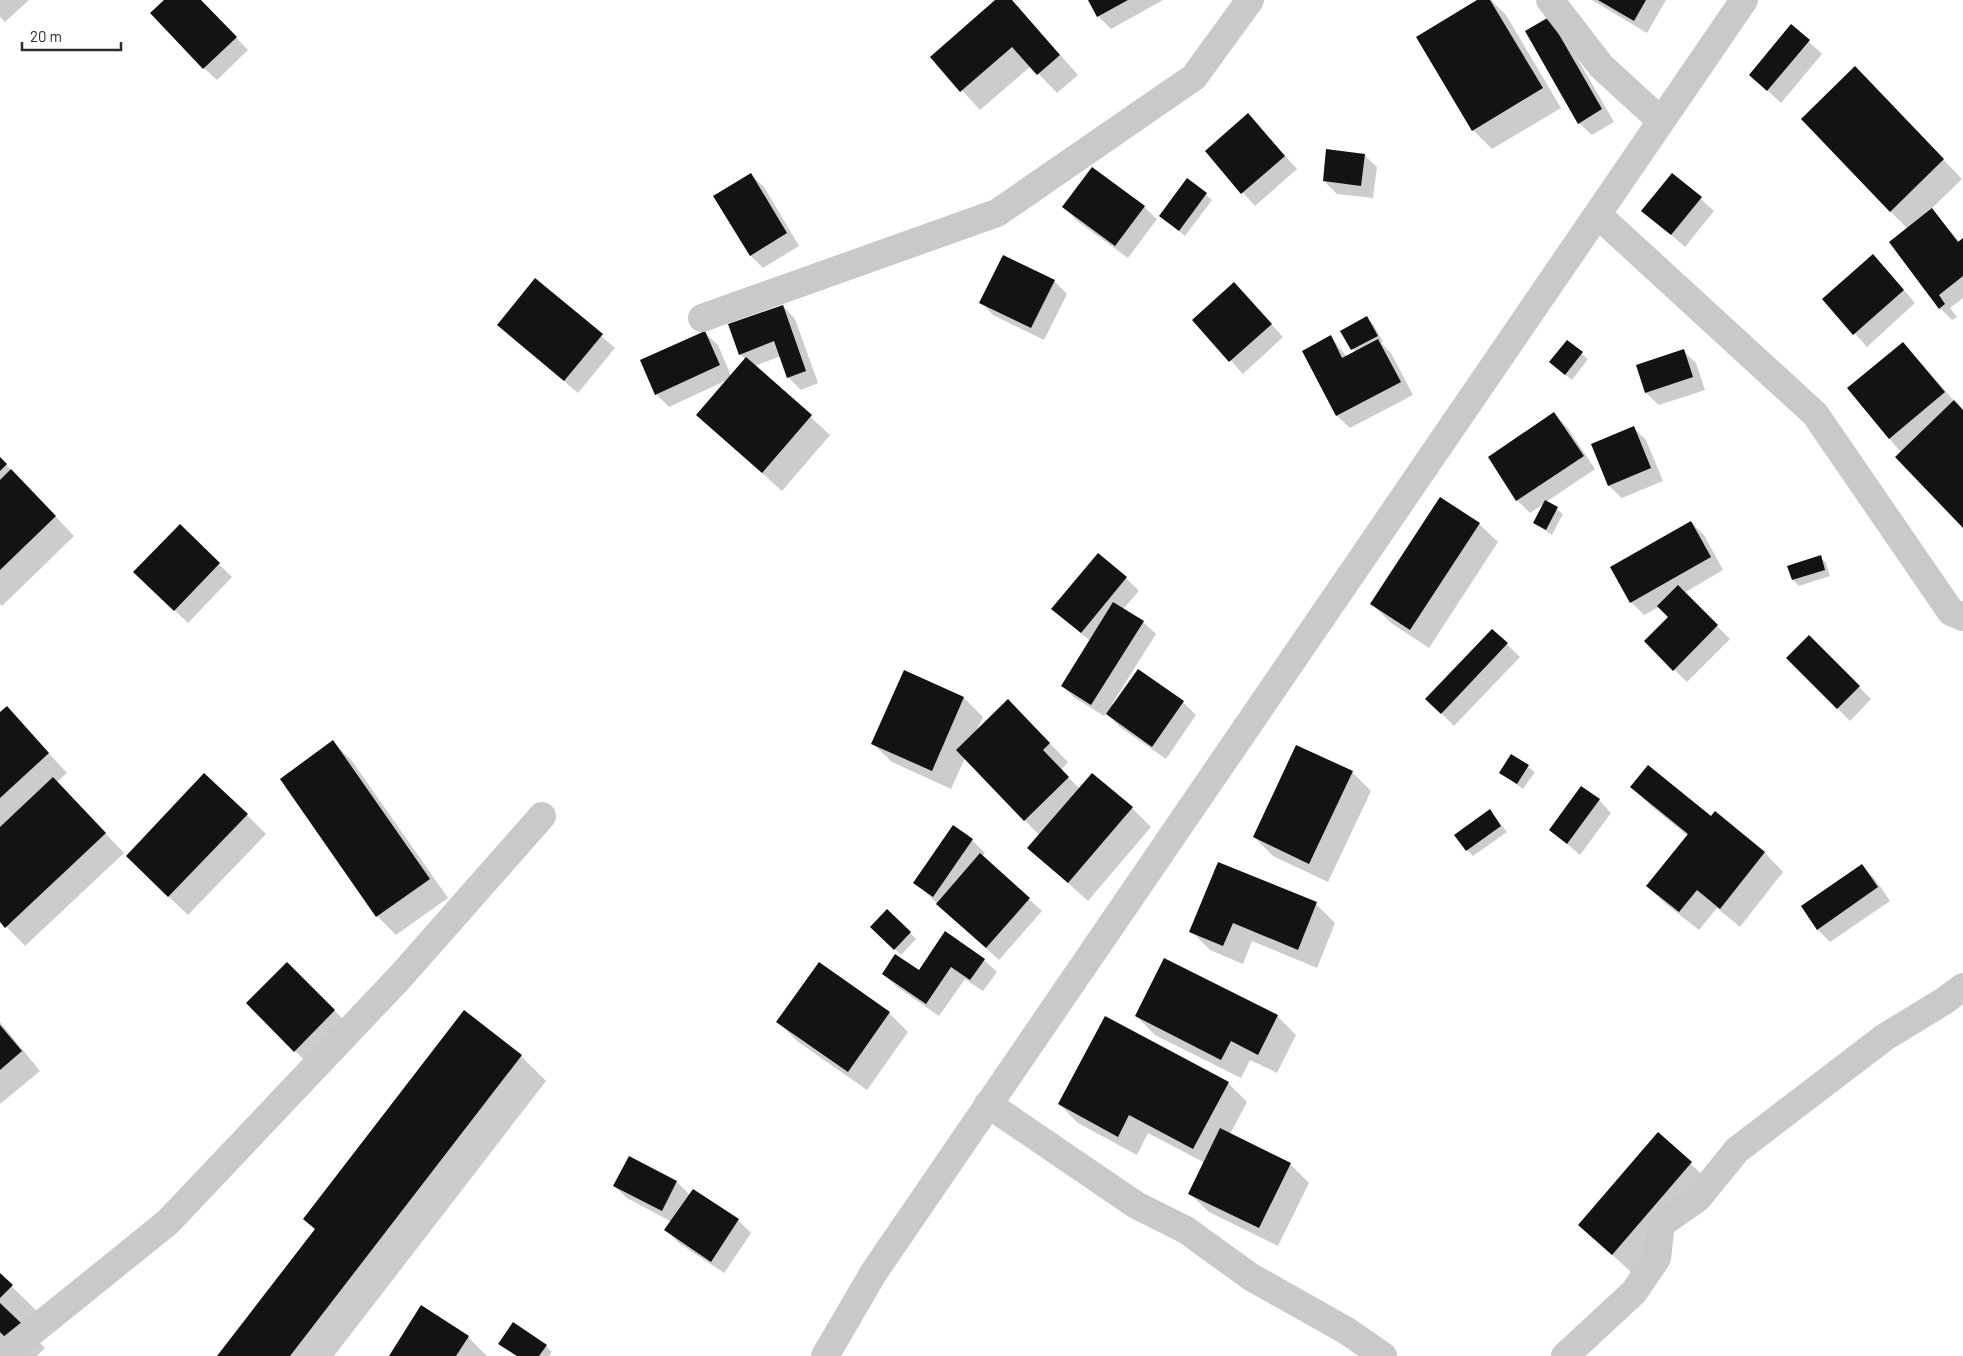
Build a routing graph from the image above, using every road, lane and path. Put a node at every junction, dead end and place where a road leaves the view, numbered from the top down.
1 (1250, 0) edge
2 (1550, 0) edge
3 (1744, 0) edge
4 (1661, 121) junction
5 (1598, 215) junction
6 (702, 318) dead end
7 (1963, 618) edge
8 (542, 816) dead end
9 (1963, 987) edge
10 (988, 1104) junction
11 (2, 1356) edge
12 (825, 1356) edge
13 (1383, 1356) edge
14 (1565, 1356) edge

1 - 6 street
2 - 4 street
3 - 4 street
4 - 5 street
5 - 7 street
5 - 10 street
8 - 11 street
9 - 14 street
10 - 12 street
10 - 13 street

